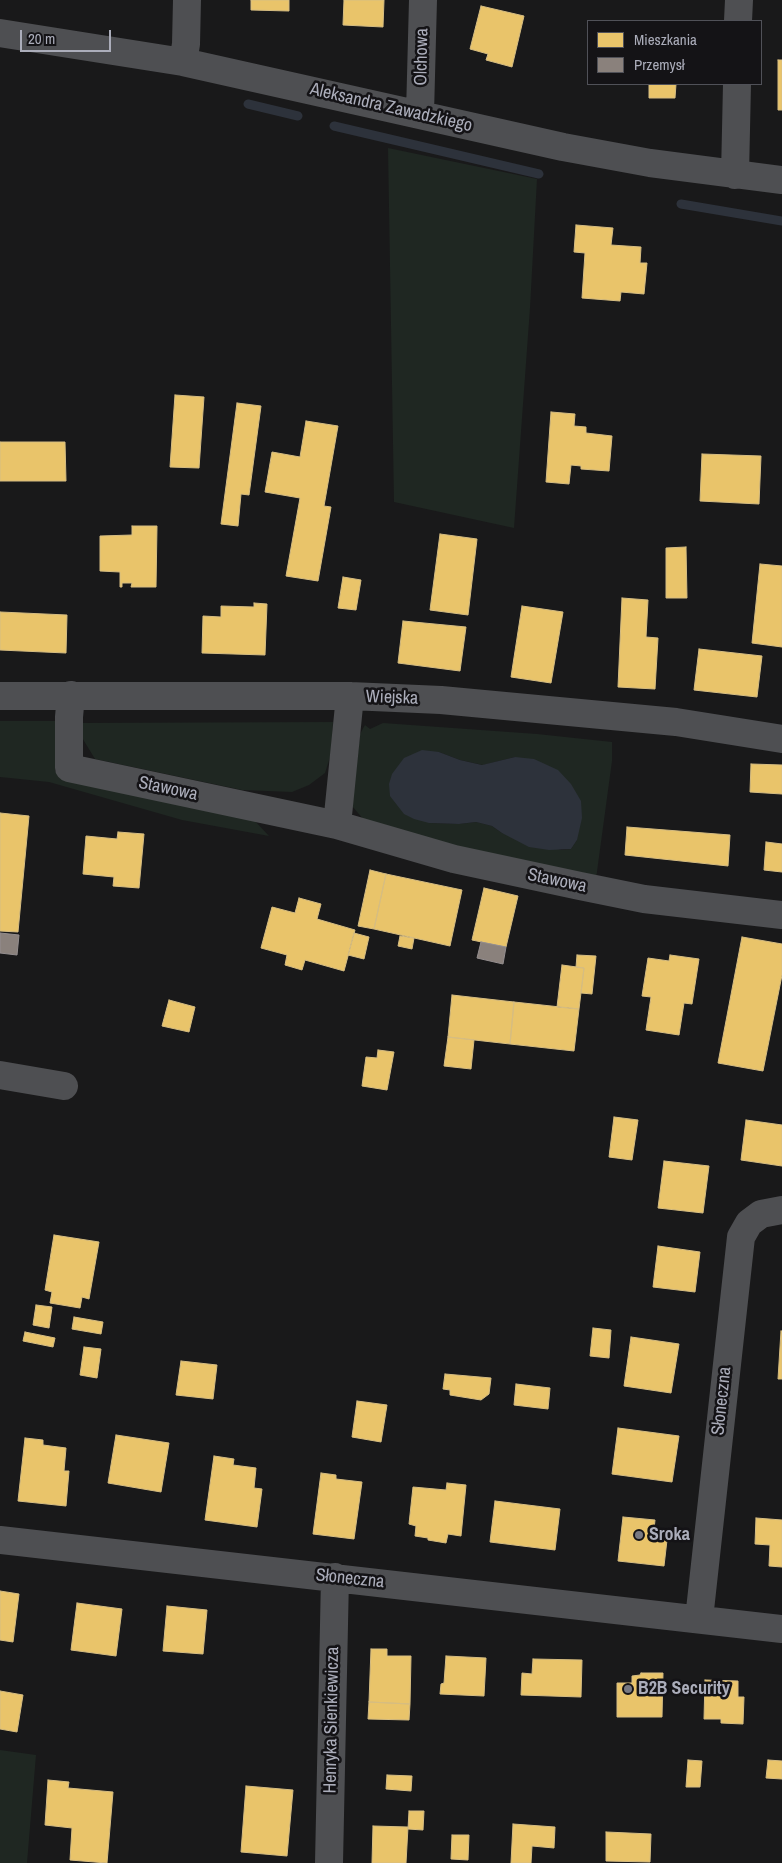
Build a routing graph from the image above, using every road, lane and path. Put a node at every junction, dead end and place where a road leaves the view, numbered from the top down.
1 (187, 0) edge
2 (423, 0) edge
3 (739, 0) edge
4 (738, 20) edge
5 (0, 33) edge
6 (183, 62) junction
7 (737, 85) edge
8 (420, 114) junction
9 (735, 175) junction
10 (782, 180) edge
11 (72, 695) junction
12 (0, 696) edge
13 (350, 696) junction
14 (782, 739) edge
15 (337, 825) junction
16 (782, 915) edge
17 (0, 1075) edge
18 (64, 1086) dead end
19 (782, 1210) edge
20 (0, 1540) edge
21 (335, 1577) junction
22 (699, 1618) junction
23 (782, 1629) edge
24 (329, 1863) edge

1 - 6 street
2 - 8 street, Olchowa
3 - 4 street
5 - 6 street, Aleksandra Zawadzkiego
6 - 8 street, Aleksandra Zawadzkiego
7 - 9 street
8 - 9 street, Aleksandra Zawadzkiego
9 - 10 street, Aleksandra Zawadzkiego
11 - 12 street, Wiejska
11 - 13 street, Wiejska
11 - 15 street, Stawowa
13 - 14 street, Wiejska
13 - 15 street
15 - 16 street, Stawowa
17 - 18 street
19 - 22 street, Słoneczna
20 - 21 street, Słoneczna
21 - 22 street, Słoneczna
21 - 24 street, Henryka Sienkiewicza
22 - 23 street, Słoneczna

